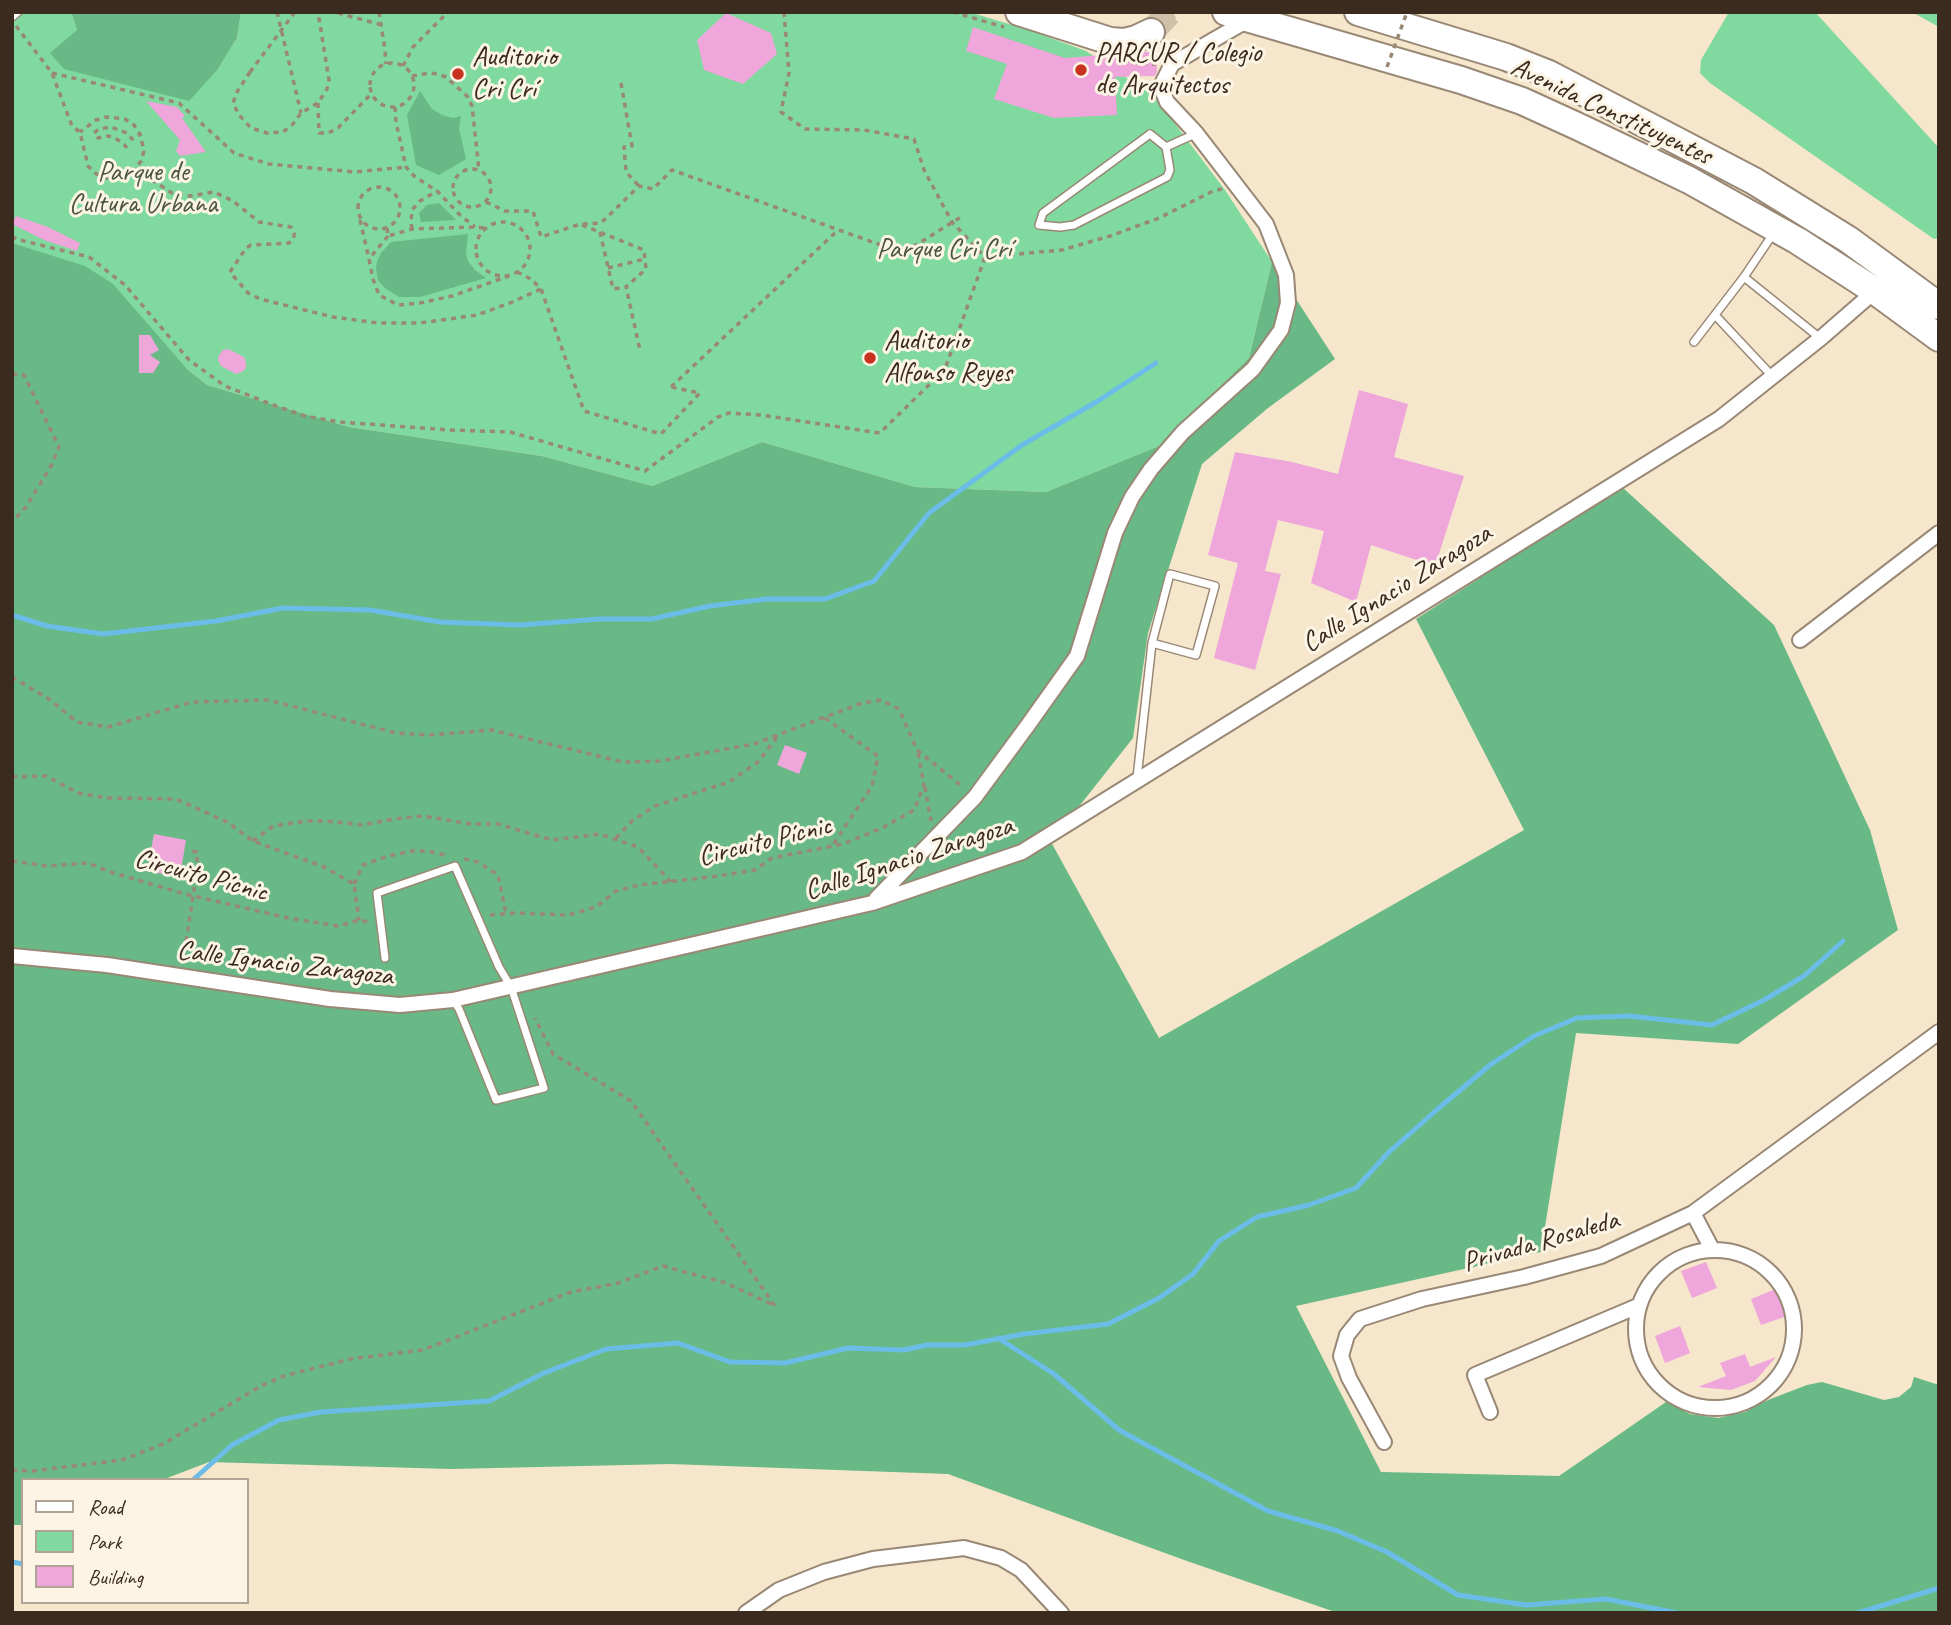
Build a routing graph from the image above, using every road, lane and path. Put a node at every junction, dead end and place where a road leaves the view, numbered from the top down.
1 (18, 12) edge
2 (277, 12) edge
3 (295, 12) edge
4 (318, 12) edge
5 (379, 12) edge
6 (448, 12) edge
7 (784, 12) edge
8 (1019, 12) edge
9 (1358, 12) edge
10 (1406, 12) edge
11 (338, 13) edge
12 (1238, 15) edge
13 (12, 19) edge
14 (382, 25) junction
15 (1151, 32) tunnel mouth
16 (386, 64) junction
17 (403, 66) junction
18 (1387, 67) dead end
19 (52, 73) junction
20 (412, 76) junction
21 (621, 83) dead end
22 (372, 93) junction
23 (318, 103) junction
24 (395, 107) junction
25 (301, 113) junction
26 (80, 132) junction
27 (1196, 133) junction
28 (141, 134) junction
29 (1166, 147) junction
30 (127, 148) dead end
31 (406, 167) junction
32 (135, 169) junction
33 (479, 170) junction
34 (639, 187) junction
35 (1237, 187) junction
36 (437, 191) junction
37 (485, 202) junction
38 (359, 214) junction
39 (961, 218) dead end
40 (952, 222) junction
41 (580, 224) junction
42 (475, 227) junction
43 (387, 228) junction
44 (485, 228) junction
45 (412, 229) junction
46 (1776, 229) junction
47 (837, 231) junction
48 (600, 232) junction
49 (12, 236) edge
50 (388, 236) junction
51 (985, 257) junction
52 (369, 259) junction
53 (645, 259) junction
54 (608, 268) junction
55 (517, 272) junction
56 (509, 275) junction
57 (1744, 277) junction
58 (626, 287) junction
59 (541, 289) junction
60 (1875, 291) junction
61 (1939, 306) edge
62 (1715, 315) junction
63 (1821, 338) junction
64 (1939, 338) edge
65 (1695, 342) dead end
66 (640, 350) dead end
67 (12, 374) edge
68 (1773, 377) junction
69 (12, 522) edge
70 (1939, 533) edge
71 (1800, 640) dead end
72 (1152, 643) junction
73 (12, 677) edge
74 (825, 718) junction
75 (779, 735) junction
76 (917, 750) junction
77 (12, 777) edge
78 (1137, 779) junction
79 (925, 785) junction
80 (975, 797) junction
81 (936, 837) junction
82 (615, 839) junction
83 (253, 841) junction
84 (833, 845) junction
85 (190, 850) dead end
86 (12, 861) edge
87 (671, 882) junction
88 (192, 896) junction
89 (872, 903) junction
90 (477, 916) junction
91 (359, 920) junction
92 (381, 924) junction
93 (12, 956) edge
94 (385, 958) dead end
95 (180, 976) junction
96 (515, 986) junction
97 (453, 1000) junction
98 (1939, 1032) edge
99 (1693, 1213) junction
100 (1712, 1249) junction
101 (1638, 1306) junction
102 (1490, 1412) dead end
103 (1384, 1442) dead end
104 (12, 1470) edge
105 (746, 1613) edge
106 (1061, 1613) edge

1 - 13 lane
2 - 25 path
3 - 25 path, bridge
4 - 23 path
5 - 14 path
6 - 17 path
7 - 40 path
8 - 15 highway
9 - 61 highway, Avenida Constituyentes
10 - 18 path, bridge
11 - 14 path
12 - 27 street
12 - 46 highway, Avenida Constituyentes
13 - 19 path
14 - 16 path
16 - 17 path
16 - 22 path
17 - 20 path
19 - 26 path
19 - 31 path
20 - 24 path
20 - 33 path
21 - 34 path
22 - 23 path
22 - 24 path
23 - 25 path
24 - 31 path
26 - 28 path
26 - 32 path
27 - 29 lane
27 - 35 street
28 - 30 path
28 - 32 path
29 - 29 lane
31 - 36 path
32 - 59 path
33 - 37 path
33 - 37 path
34 - 41 path
34 - 47 path
35 - 51 path
35 - 80 street
36 - 42 path
36 - 45 path
37 - 41 path
38 - 43 path
38 - 43 path
38 - 52 path
39 - 40 path
40 - 47 path
40 - 51 path
41 - 48 path
42 - 44 path
42 - 45 path
43 - 50 path
44 - 55 path
44 - 56 path
45 - 50 path
46 - 57 lane
46 - 60 highway, Avenida Constituyentes
47 - 59 path
48 - 53 path
48 - 54 path
49 - 51 path
50 - 52 path
52 - 56 path
53 - 54 path
53 - 58 path
54 - 58 path
55 - 56 path
55 - 59 path
57 - 62 lane
57 - 63 lane
58 - 66 path
60 - 63 street, Calle Ignacio Zaragoza
60 - 64 highway, Avenida Constituyentes
62 - 65 lane
62 - 68 lane
63 - 68 street, Calle Ignacio Zaragoza
67 - 69 path
68 - 78 street, Calle Ignacio Zaragoza
70 - 71 street
72 - 72 lane
72 - 78 lane
73 - 75 path
74 - 75 path
74 - 76 path
74 - 84 path
75 - 82 path
76 - 79 path
76 - 80 path
77 - 83 path
78 - 89 street, Calle Ignacio Zaragoza
79 - 81 path
79 - 84 path, Circuito Pícnic
80 - 81 street
81 - 89 street
82 - 83 path
82 - 87 path
83 - 91 path
84 - 87 path, Circuito Pícnic
85 - 88 path
86 - 88 path, Circuito Pícnic
87 - 90 path, Circuito Pícnic
88 - 91 path, Circuito Pícnic
88 - 95 path
89 - 96 street, Calle Ignacio Zaragoza
90 - 92 lane
90 - 96 lane
91 - 92 path, Circuito Pícnic
92 - 94 lane
93 - 95 street, Calle Ignacio Zaragoza
95 - 97 street, Calle Ignacio Zaragoza
96 - 97 street, Calle Ignacio Zaragoza
96 - 97 lane
96 - 104 path
98 - 99 street, Privada Rosaleda
99 - 100 street
99 - 103 street, Privada Rosaleda
100 - 101 street
100 - 101 street
101 - 102 street
105 - 106 street

